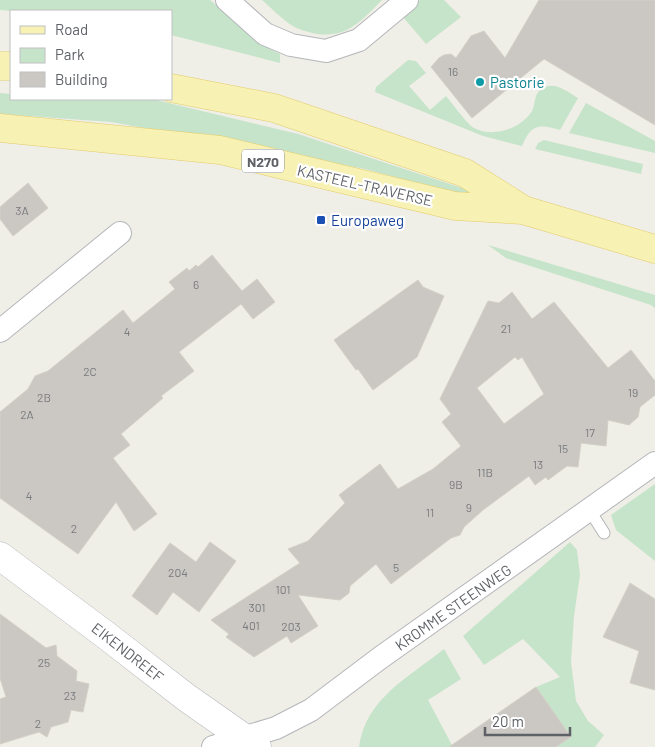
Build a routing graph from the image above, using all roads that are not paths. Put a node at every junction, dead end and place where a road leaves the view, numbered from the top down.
1 (227, 0) edge
2 (407, 0) edge
3 (172, 88) edge
4 (0, 128) edge
5 (523, 210) junction
6 (120, 233) dead end
7 (655, 249) edge
8 (0, 330) edge
9 (655, 463) edge
10 (590, 511) junction
11 (604, 533) dead end
12 (0, 556) edge
13 (251, 742) edge
14 (213, 747) edge

1 - 2 street
3 - 5 main road, KASTEEL-TRAVERSE / N270
4 - 5 main road, KASTEEL-TRAVERSE / N270
5 - 7 main road, KASTEEL-TRAVERSE / N270
6 - 8 street
9 - 10 street, KROMME STEENWEG
10 - 11 lane
10 - 13 street, KROMME STEENWEG
12 - 13 street, EIKENDREEF
13 - 14 street, KROMME STEENWEG

